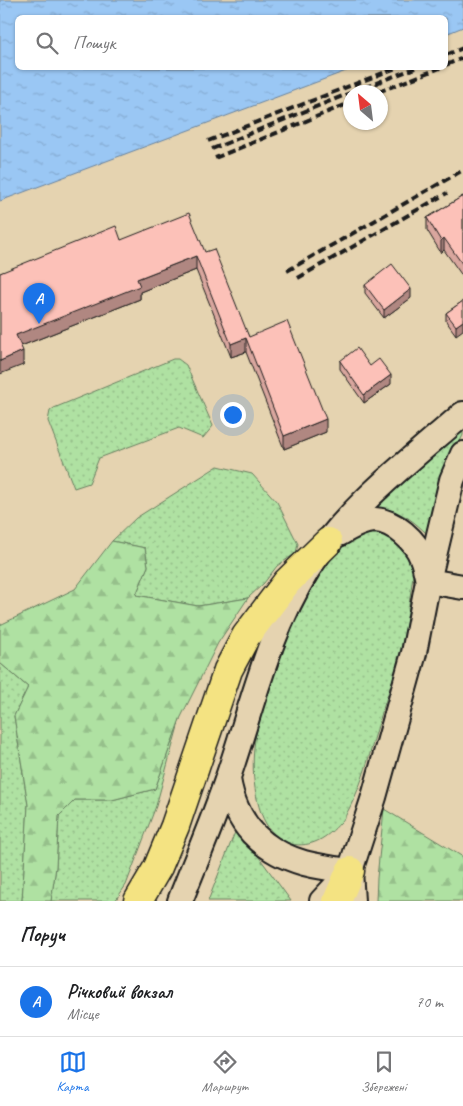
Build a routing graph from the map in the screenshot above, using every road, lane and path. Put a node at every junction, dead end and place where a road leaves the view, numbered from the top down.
1 (463, 414) edge
2 (463, 454) edge
3 (328, 542) junction
4 (428, 581) junction
5 (463, 587) edge
6 (228, 779) junction
7 (350, 871) junction
8 (138, 901) edge
9 (180, 901) edge
10 (322, 901) edge
11 (337, 901) edge
12 (352, 901) edge

1 - 3 street
2 - 4 street
3 - 4 street
3 - 6 street
3 - 8 main road
4 - 5 street
4 - 7 street
6 - 7 street
6 - 9 street
7 - 10 street
7 - 11 main road
7 - 12 street

